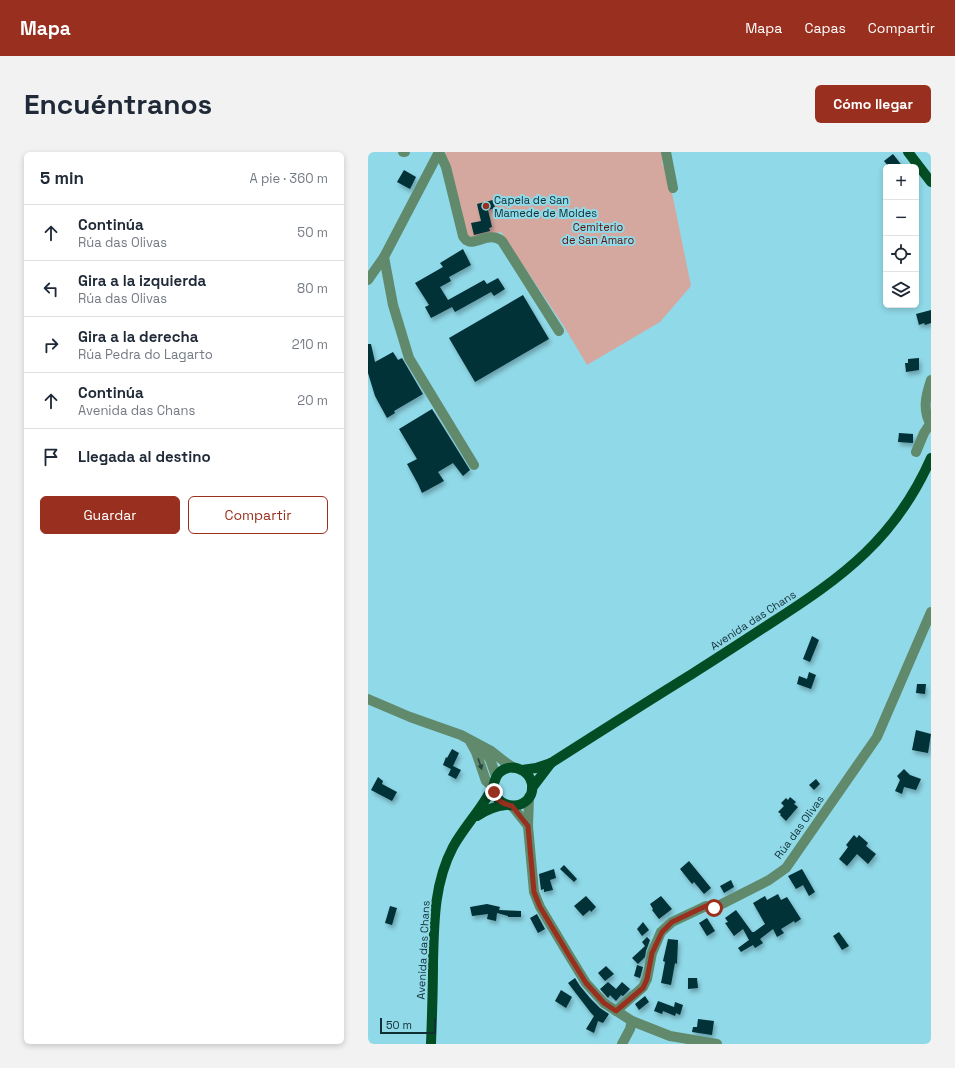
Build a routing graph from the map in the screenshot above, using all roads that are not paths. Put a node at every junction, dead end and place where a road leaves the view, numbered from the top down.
1 (439, 152) edge
2 (666, 152) edge
3 (908, 152) edge
4 (931, 182) edge
5 (673, 188) dead end
6 (384, 257) junction
7 (368, 280) edge
8 (559, 331) dead end
9 (931, 380) edge
10 (931, 425) edge
11 (916, 452) dead end
12 (931, 458) edge
13 (474, 465) dead end
14 (931, 612) edge
15 (368, 699) edge
16 (469, 739) junction
17 (481, 746) junction
18 (551, 763) junction
19 (518, 769) junction
20 (496, 776) junction
21 (493, 787) junction
22 (531, 792) junction
23 (509, 806) junction
24 (474, 818) junction
25 (528, 826) junction
26 (616, 1011) junction
27 (632, 1021) junction
28 (431, 1044) edge
29 (622, 1044) edge
30 (717, 1044) edge

1 - 6 street
1 - 8 street
2 - 5 street
3 - 4 main road
6 - 7 street
6 - 13 street
9 - 10 street
10 - 11 street
12 - 18 main road, Avenida das Chans
14 - 26 street, Rúa das Olivas
15 - 16 street
16 - 17 street
16 -> 21 street
17 - 19 street
17 - 20 street
18 - 19 main road, Avenida das Chans
18 - 22 main road, Avenida das Chans
19 - 20 main road, Avenida das Chans
19 - 22 main road
20 - 21 main road, Avenida das Chans
21 - 23 main road
21 - 24 main road, Avenida das Chans
22 - 23 main road, Avenida das Chans
22 - 25 street
23 - 24 main road, Avenida das Chans
23 - 25 street
24 - 28 main road, Avenida das Chans
25 - 26 street
26 - 27 street
27 - 29 street
27 - 30 street

